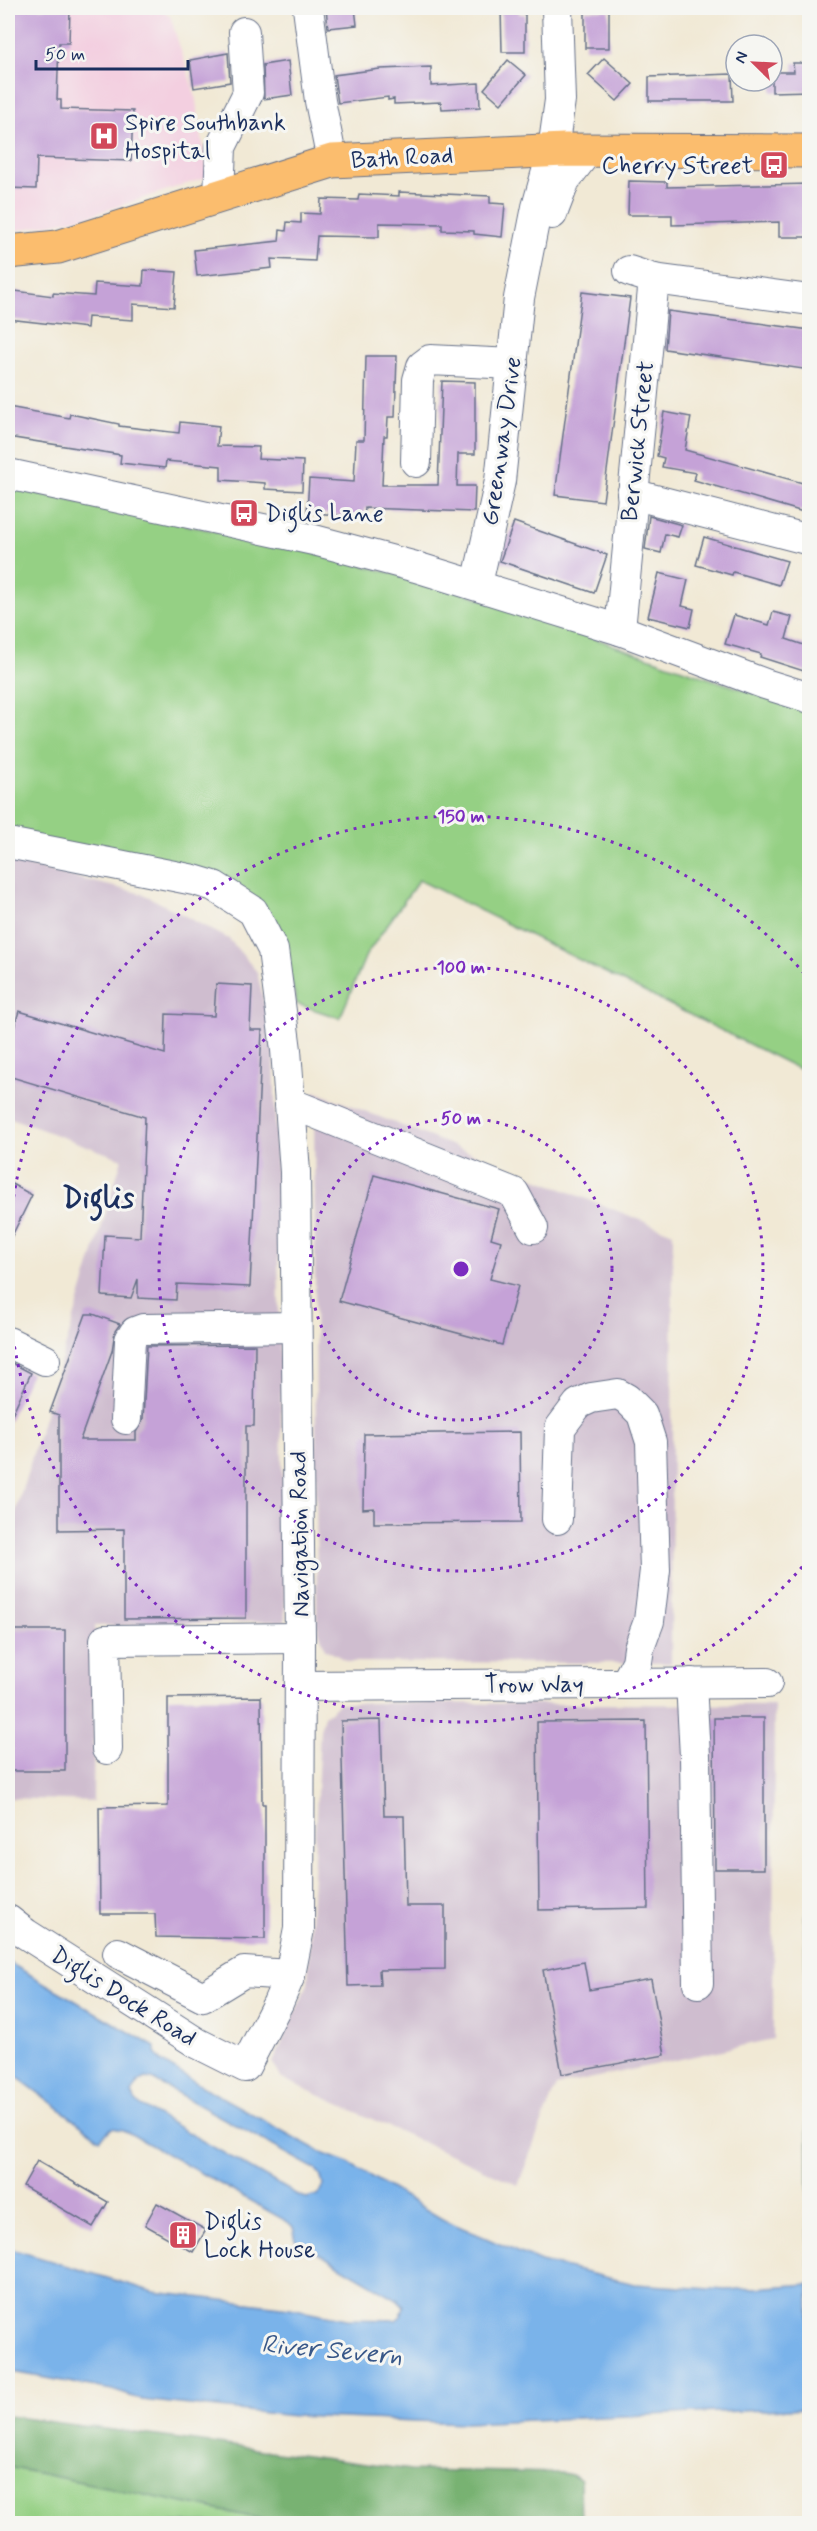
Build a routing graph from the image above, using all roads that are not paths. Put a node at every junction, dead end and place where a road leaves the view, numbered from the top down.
1 (308, 8) edge
2 (556, 8) edge
3 (244, 32) dead end
4 (589, 149) junction
5 (552, 150) junction
6 (810, 152) edge
7 (332, 161) junction
8 (219, 195) junction
9 (8, 252) edge
10 (519, 298) junction
11 (810, 300) edge
12 (513, 364) junction
13 (416, 462) dead end
14 (8, 474) edge
15 (632, 494) junction
16 (810, 540) edge
17 (477, 584) junction
18 (620, 630) junction
19 (810, 698) edge
20 (8, 843) edge
21 (290, 1104) junction
22 (533, 1228) dead end
23 (296, 1327) junction
24 (8, 1342) edge
25 (45, 1360) dead end
26 (126, 1419) dead end
27 (557, 1519) dead end
28 (300, 1638) junction
29 (691, 1683) junction
30 (767, 1683) dead end
31 (625, 1684) junction
32 (300, 1686) junction
33 (106, 1749) dead end
34 (8, 1920) edge
35 (118, 1953) dead end
36 (290, 1975) junction
37 (698, 1983) dead end
38 (245, 2067) joint

1 - 7 street
2 - 5 street
3 - 8 street
4 - 5 main road, Bath Road
4 - 6 main road, Bath Road
4 - 10 street, Greenway Drive
5 - 7 main road, Bath Road
5 - 10 street, Greenway Drive
7 - 8 main road, Bath Road
8 - 9 main road, Bath Road
10 - 12 street, Greenway Drive
11 - 15 street, Berwick Street
12 - 13 street
12 - 17 street, Greenway Drive
14 - 17 street
15 - 16 street
15 - 18 street, Berwick Street
17 - 18 street
18 - 19 street
20 - 21 street, Navigation Road
21 - 22 street
21 - 23 street, Navigation Road
23 - 26 street
23 - 28 street, Navigation Road
24 - 25 street
27 - 31 street
28 - 32 street, Navigation Road
28 - 33 street
29 - 30 street, Trow Way
29 - 31 street, Trow Way
29 - 37 street
31 - 32 street, Trow Way
32 - 36 street, Navigation Road
34 - 38 street, Diglis Dock Road
35 - 36 street
36 - 38 street, Navigation Road

